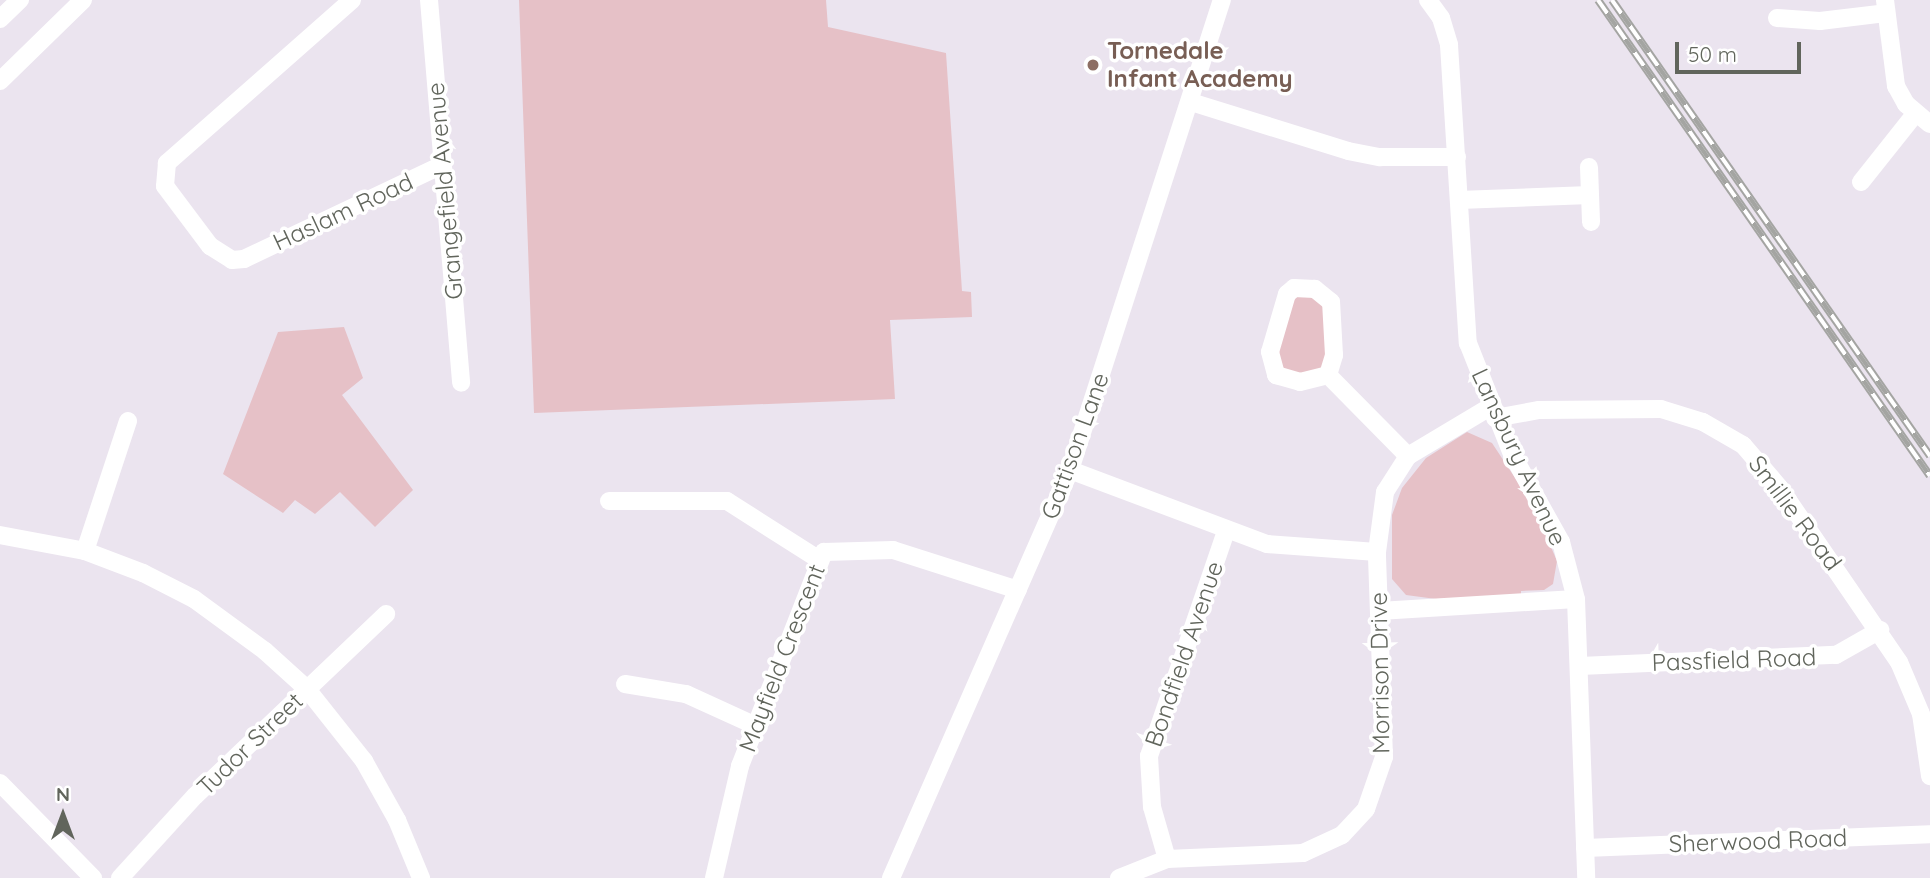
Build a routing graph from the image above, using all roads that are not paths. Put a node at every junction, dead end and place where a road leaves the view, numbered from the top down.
1 (20, 0) edge
2 (83, 0) edge
3 (352, 0) edge
4 (429, 0) edge
5 (1222, 0) edge
6 (1428, 0) edge
7 (1885, 6) edge
8 (0, 19) edge
9 (1777, 19) dead end
10 (0, 80) edge
11 (1191, 102) junction
12 (1923, 119) edge
13 (1457, 157) junction
14 (442, 165) junction
15 (1588, 167) dead end
16 (1861, 182) dead end
17 (1590, 195) junction
18 (1460, 200) junction
19 (1591, 222) dead end
20 (1328, 375) junction
21 (461, 383) dead end
22 (1493, 413) junction
23 (128, 421) dead end
24 (1408, 456) junction
25 (1070, 470) junction
26 (609, 501) dead end
27 (1226, 531) junction
28 (0, 534) edge
29 (85, 551) junction
30 (1377, 552) junction
31 (818, 559) junction
32 (1018, 590) junction
33 (1576, 598) junction
34 (1379, 611) junction
35 (386, 614) dead end
36 (1880, 630) junction
37 (1580, 666) junction
38 (625, 684) dead end
39 (307, 690) junction
40 (754, 725) junction
41 (1930, 776) edge
42 (0, 783) edge
43 (1930, 834) edge
44 (1585, 849) junction
45 (1167, 859) junction
46 (93, 878) edge
47 (120, 878) edge
48 (421, 878) edge
49 (715, 878) edge
50 (891, 878) edge
51 (1119, 878) edge
52 (1586, 878) edge

1 - 8 street
2 - 10 street
3 - 14 street, Haslam Road
4 - 14 street, Grangefield Avenue
5 - 11 street, Gattison Lane
6 - 13 street, Lansbury Avenue
7 - 9 street
7 - 12 street
11 - 13 street
11 - 25 street, Gattison Lane
12 - 16 street
13 - 18 street, Lansbury Avenue
14 - 21 street, Grangefield Avenue
15 - 17 street
17 - 18 street
17 - 19 street
18 - 22 street, Lansbury Avenue
20 - 20 street
20 - 24 street
22 - 24 street, Morrison Drive
22 - 33 street, Lansbury Avenue
22 - 36 street, Smillie Road
23 - 29 street
24 - 30 street, Morrison Drive
25 - 27 street
25 - 32 street, Gattison Lane
26 - 31 street
27 - 30 street
27 - 45 street, Bondfield Avenue
28 - 29 street
29 - 39 street
30 - 34 street, Morrison Drive
31 - 32 street, Mayfield Crescent
31 - 40 street, Mayfield Crescent
32 - 50 street, Gattison Lane
33 - 34 street
33 - 37 street, Lansbury Avenue
34 - 45 street, Morrison Drive
35 - 39 street, Tudor Street
36 - 37 street, Passfield Road
36 - 41 street, Smillie Road
37 - 44 street, Lansbury Avenue
38 - 40 street
39 - 47 street, Tudor Street
39 - 48 street
40 - 49 street, Mayfield Crescent
42 - 46 street
43 - 44 street, Sherwood Road
44 - 52 street, Lansbury Avenue
45 - 51 street, Morrison Drive

